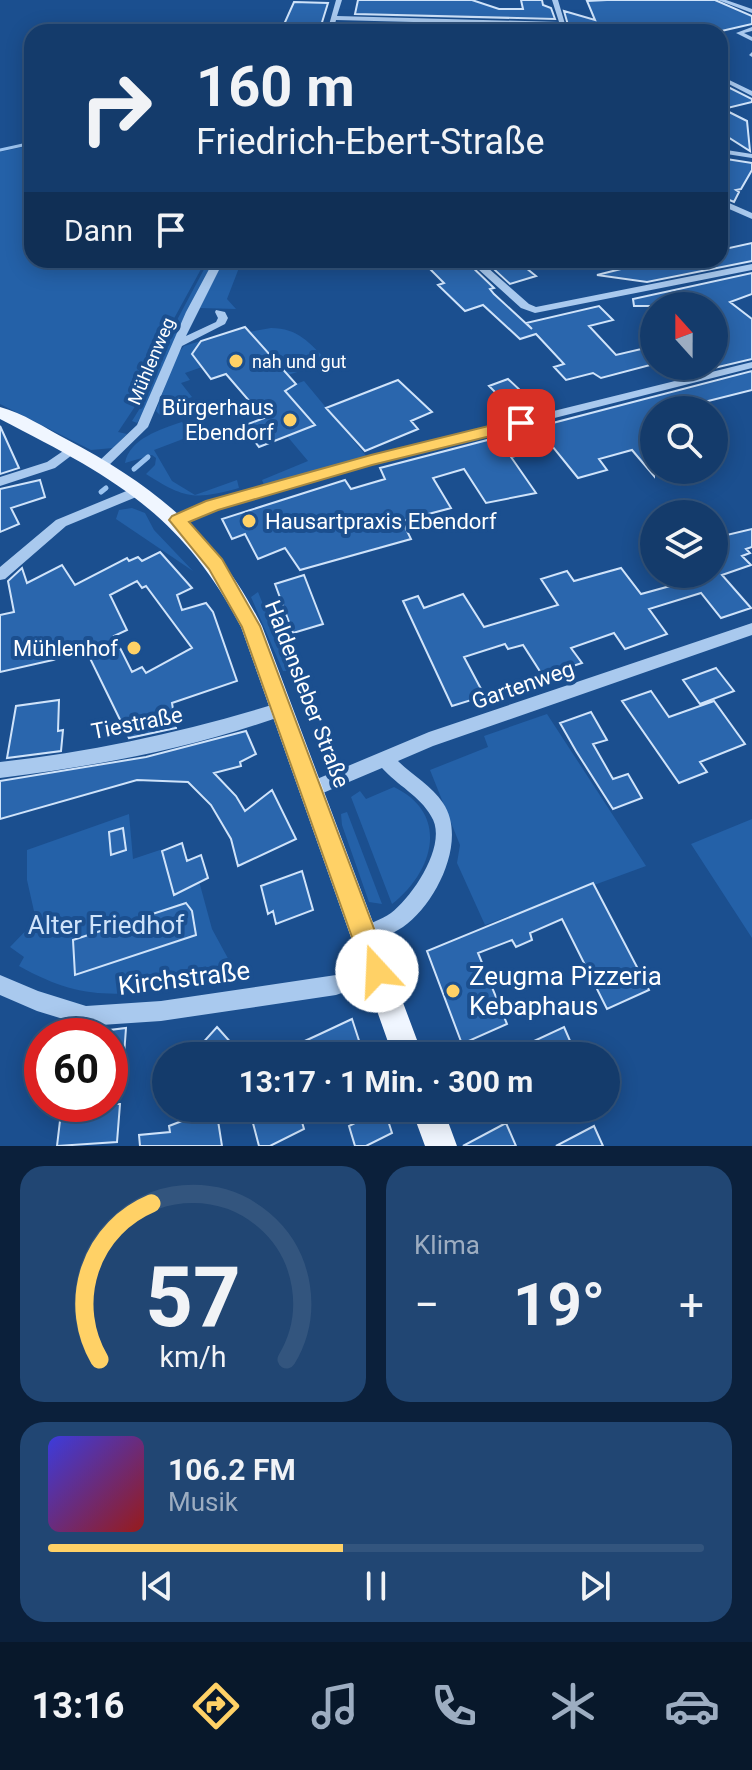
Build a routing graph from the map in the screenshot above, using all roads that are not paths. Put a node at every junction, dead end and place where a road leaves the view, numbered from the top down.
1 (339, 0) edge
2 (555, 0) edge
3 (721, 0) edge
4 (752, 11) edge
5 (334, 18) junction
6 (332, 24) edge
7 (562, 24) joint
8 (752, 29) edge
9 (752, 39) edge
10 (728, 81) edge
11 (752, 83) edge
12 (740, 86) junction
13 (752, 94) edge
14 (728, 152) edge
15 (752, 156) edge
16 (728, 206) edge
17 (752, 216) edge
18 (752, 267) edge
19 (215, 268) edge
20 (482, 268) edge
21 (220, 312) dead end
22 (178, 344) junction
23 (752, 365) edge
24 (0, 412) edge
25 (72, 449) junction
26 (122, 477) junction
27 (0, 482) edge
28 (178, 520) junction
29 (0, 575) edge
30 (752, 629) edge
31 (281, 709) junction
32 (385, 758) junction
33 (0, 770) edge
34 (311, 790) junction
35 (364, 936) junction
36 (377, 971) junction
37 (0, 985) edge
38 (403, 1042) edge
39 (432, 1122) edge
40 (441, 1146) edge

1 - 5 street
2 - 7 street
3 - 4 street
5 - 6 street
5 - 7 street
8 - 9 street
10 - 12 street
11 - 12 street
12 - 13 street
14 - 15 street
16 - 17 street
18 - 20 street
19 - 22 street, Mühlenweg
21 - 22 street
22 - 26 street, Mühlenweg
23 - 28 street
24 - 25 main road, Haldensleber Straße
25 - 26 main road, Haldensleber Straße
25 - 27 street
26 - 28 main road, Haldensleber Straße
26 - 29 street
28 - 31 main road, Haldensleber Straße
30 - 32 street, Gartenweg
31 - 33 street, Tiestraße
31 - 34 main road, Haldensleber Straße
32 - 34 street, Gartenweg
32 - 35 street
34 - 35 main road, Haldensleber Straße
35 - 36 main road, Haldensleber Straße
36 - 37 street, Kirchstraße
36 - 38 main road, Haldensleber Straße
39 - 40 main road

